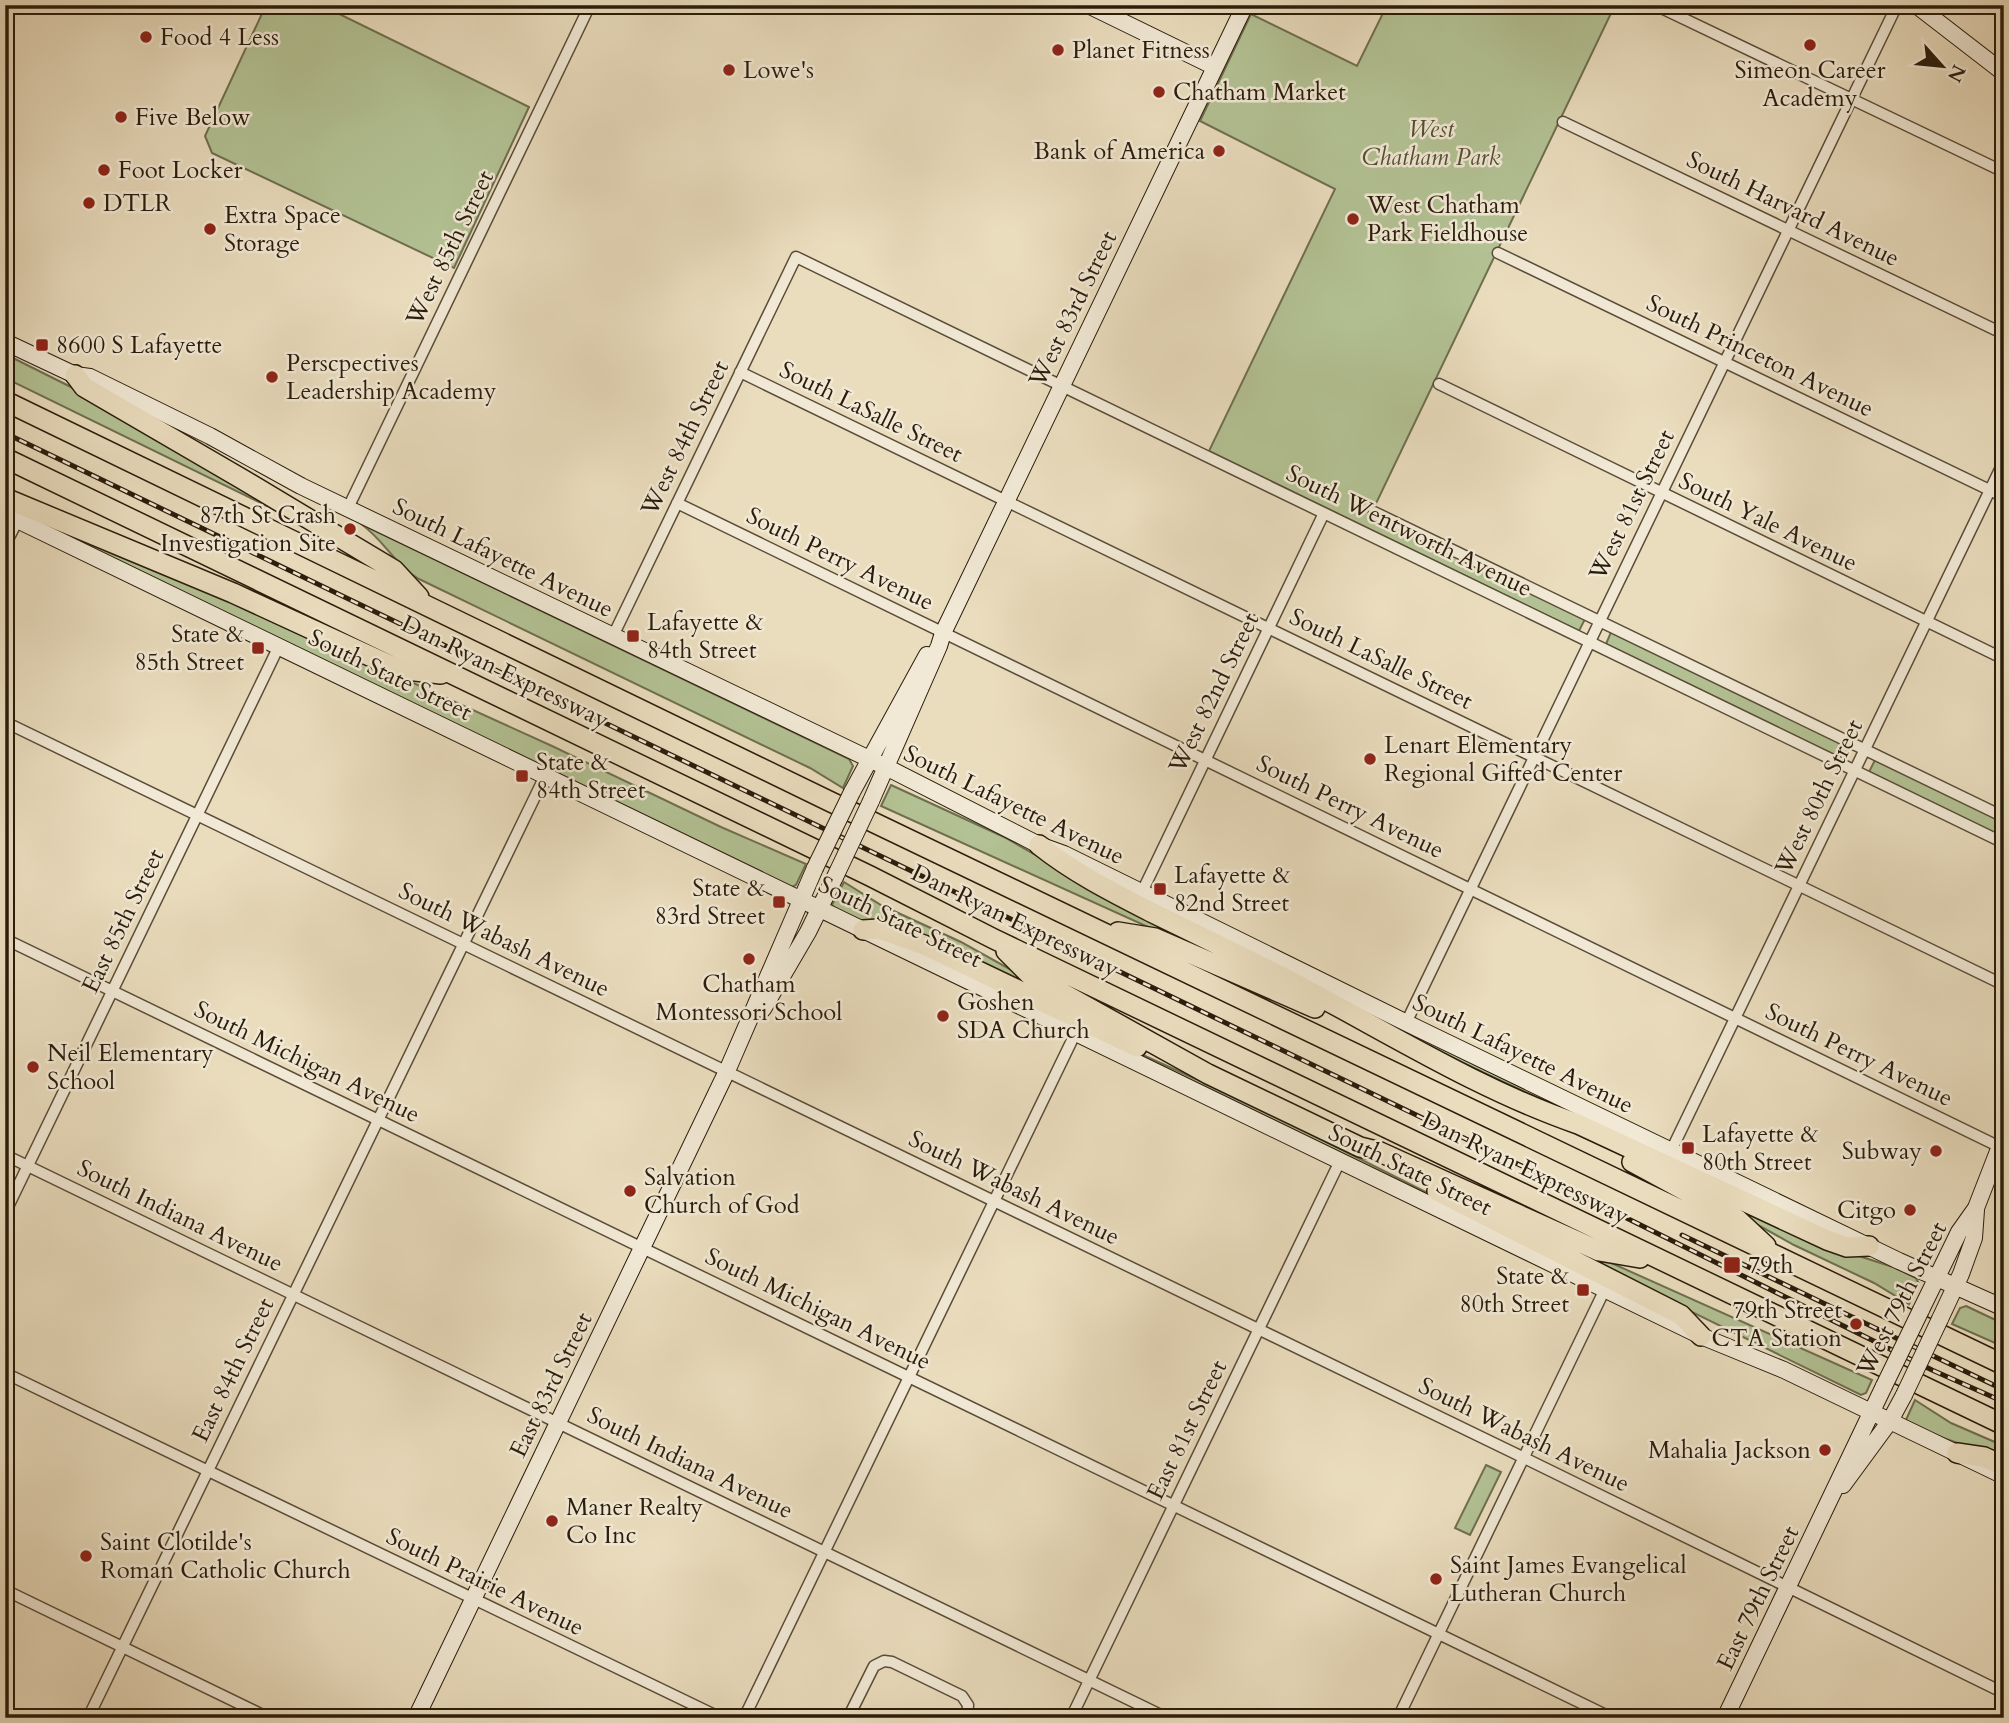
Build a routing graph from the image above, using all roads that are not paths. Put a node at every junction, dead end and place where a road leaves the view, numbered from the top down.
1 (590, 5) edge
2 (1088, 5) edge
3 (1245, 5) edge
4 (1655, 5) edge
5 (1897, 5) edge
6 (1916, 5) edge
7 (1215, 67) junction
8 (2004, 73) edge
9 (1852, 98) junction
10 (1563, 122) dead end
11 (2004, 172) edge
12 (1789, 229) junction
13 (1498, 253) dead end
14 (796, 257) joint
15 (2004, 334) edge
16 (5, 342) edge
17 (1725, 362) junction
18 (740, 372) junction
19 (75, 375) junction
20 (1439, 384) dead end
21 (1062, 386) junction
22 (5, 401) edge
23 (5, 458) edge
24 (2004, 461) edge
25 (1990, 490) junction
26 (1661, 494) junction
27 (2004, 497) edge
28 (5, 498) edge
29 (1006, 500) junction
30 (677, 503) junction
31 (348, 508) junction
32 (1374, 512) dead end
33 (1324, 513) junction
34 (11, 517) edge
35 (5, 545) edge
36 (426, 606) junction
37 (1600, 621) junction
38 (1926, 622) junction
39 (1269, 628) junction
40 (943, 633) junction
41 (613, 636) junction
42 (1590, 642) junction
43 (279, 646) junction
44 (2004, 659) edge
45 (458, 677) junction
46 (5, 722) edge
47 (1865, 750) junction
48 (1534, 757) junction
49 (868, 760) junction
50 (1205, 760) junction
51 (887, 768) junction
52 (1855, 771) junction
53 (545, 776) junction
54 (198, 815) junction
55 (2004, 817) edge
56 (2004, 843) edge
57 (1039, 845) junction
58 (1799, 886) junction
59 (1471, 890) junction
60 (1142, 892) junction
61 (800, 900) junction
62 (820, 909) junction
63 (1096, 929) junction
64 (863, 930) junction
65 (5, 939) edge
66 (994, 939) junction
67 (464, 944) junction
68 (2004, 985) edge
69 (113, 991) junction
70 (1735, 1018) junction
71 (1406, 1023) junction
72 (1076, 1032) junction
73 (1403, 1044) junction
74 (727, 1071) junction
75 (1208, 1074) junction
76 (1549, 1114) junction
77 (378, 1120) junction
78 (2002, 1144) edge
79 (1360, 1147) junction
80 (1671, 1151) junction
81 (5, 1155) edge
82 (1340, 1161) junction
83 (28, 1166) junction
84 (994, 1202) junction
85 (1976, 1208) junction
86 (5, 1213) edge
87 (1869, 1246) junction
88 (642, 1248) junction
89 (1782, 1260) junction
90 (1661, 1261) junction
91 (1936, 1277) junction
92 (1956, 1287) junction
93 (1605, 1289) junction
94 (293, 1294) junction
95 (2004, 1308) edge
96 (1258, 1329) junction
97 (1701, 1336) junction
98 (2004, 1365) edge
99 (5, 1373) edge
100 (909, 1377) junction
101 (1871, 1412) junction
102 (1890, 1421) junction
103 (558, 1423) junction
104 (2004, 1425) edge
105 (1957, 1453) junction
106 (1524, 1458) junction
107 (2004, 1466) edge
108 (207, 1472) junction
109 (2004, 1476) edge
110 (1831, 1497) junction
111 (1174, 1506) junction
112 (825, 1551) junction
113 (1788, 1587) junction
114 (5, 1590) edge
115 (473, 1599) junction
116 (1439, 1634) junction
117 (122, 1647) junction
118 (1089, 1680) junction
119 (2004, 1693) edge
120 (88, 1718) edge
121 (269, 1718) edge
122 (416, 1718) edge
123 (721, 1718) edge
124 (744, 1718) edge
125 (848, 1718) edge
126 (967, 1718) edge
127 (1071, 1718) edge
128 (1167, 1718) edge
129 (1398, 1718) edge
130 (1612, 1718) edge
131 (1725, 1718) edge

1 - 31 street, West 85th Street
2 - 7 main road
3 - 7 main road, West 83rd Street
4 - 9 street
5 - 9 street, West 81st Street
6 - 8 main road
7 - 21 main road, West 83rd Street
9 - 11 street
9 - 12 street, West 81st Street
10 - 12 street, South Harvard Avenue
12 - 15 street, South Harvard Avenue
12 - 17 street, West 81st Street
13 - 17 street, South Princeton Avenue
14 - 18 street, West 84th Street
14 - 21 street, South Wentworth Avenue
16 - 19 main road, South Lafayette Avenue
17 - 25 street, South Princeton Avenue
17 - 26 street, West 81st Street
18 - 29 street, South LaSalle Street
18 - 30 street, West 84th Street
19 - 31 main road, South Lafayette Avenue
19 - 36 highway
20 - 26 street, South Yale Avenue
21 - 29 main road, West 83rd Street
21 - 33 street, South Wentworth Avenue
22 - 36 highway, Dan Ryan Expressway
23 - 45 highway, Dan Ryan Expressway
24 - 25 street, West 80th Street
25 - 27 street, South Princeton Avenue
25 - 38 street, West 80th Street
26 - 37 street, West 81st Street
26 - 38 street, South Yale Avenue
28 - 45 highway
29 - 39 street, South LaSalle Street
29 - 40 main road, West 83rd Street
30 - 40 street, South Perry Avenue
30 - 41 street, West 84th Street
31 - 41 main road, South Lafayette Avenue
32 - 37 street, South Wentworth Avenue
33 - 39 street, West 82nd Street
33 - 42 street, South Wentworth Avenue
34 - 35 street
34 - 43 main road, South State Street
36 - 63 highway, Dan Ryan Expressway
37 - 42 street, West 81st Street
37 - 47 street, South Wentworth Avenue
38 - 44 street, South Yale Avenue
38 - 47 street, West 80th Street
39 - 48 street, South LaSalle Street
39 - 50 street, West 82nd Street
40 - 49 main road, West 83rd Street
40 - 50 street, South Perry Avenue
40 - 51 main road, West 83rd Street
41 - 49 main road, South Lafayette Avenue
42 - 48 street, West 81st Street
42 - 52 street, South Wentworth Avenue
43 - 53 main road, South State Street
43 - 54 street, East 85th Street
45 - 66 highway, Dan Ryan Expressway
46 - 54 street, South Wabash Avenue
47 - 52 street, West 80th Street
47 - 55 street, South Wentworth Avenue
48 - 58 street, South LaSalle Street
48 - 59 street, West 81st Street
49 - 51 main road, South Lafayette Avenue
49 - 61 main road, West 83rd Street, bridge
50 - 59 street, South Perry Avenue
50 - 60 street, West 82nd Street
51 - 57 main road, South Lafayette Avenue
51 - 62 main road, West 83rd Street, bridge
52 - 56 street, South Wentworth Avenue
52 - 58 street, West 80th Street
53 - 61 main road, South State Street
53 - 67 street, East 84th Street
54 - 67 street, South Wabash Avenue
54 - 69 street, East 85th Street
57 - 60 main road, South Lafayette Avenue
57 - 73 highway
58 - 68 street, South LaSalle Street
58 - 70 street, West 80th Street
59 - 70 street, South Perry Avenue
59 - 71 street, West 81st Street
60 - 71 main road, South Lafayette Avenue
61 - 62 main road, South State Street
61 - 74 main road, East 83rd Street
62 - 64 main road, South State Street
62 - 74 main road, East 83rd Street
63 - 73 highway
63 - 89 highway, Dan Ryan Expressway
64 - 72 main road, South State Street
64 - 75 highway
65 - 69 street, South Michigan Avenue
66 - 75 highway
66 - 90 highway, Dan Ryan Expressway
67 - 74 street, South Wabash Avenue
67 - 77 street, East 84th Street
69 - 77 street, South Michigan Avenue
69 - 83 street, East 85th Street
70 - 78 street, South Perry Avenue
70 - 80 street, West 80th Street
71 - 80 main road, South Lafayette Avenue
72 - 82 main road, South State Street
72 - 84 street
73 - 76 highway
74 - 84 street, South Wabash Avenue
74 - 88 main road, East 83rd Street
75 - 79 highway
76 - 87 highway
76 - 89 highway
77 - 88 street, South Michigan Avenue
77 - 94 street, East 84th Street
78 - 85 main road, West 79th Street
79 - 90 highway
79 - 97 highway
80 - 87 main road, South Lafayette Avenue
81 - 83 street, South Indiana Avenue
82 - 93 main road, South State Street
82 - 96 street, East 81st Street
83 - 86 street, East 85th Street
83 - 94 street, South Indiana Avenue
84 - 96 street, South Wabash Avenue
84 - 100 street
85 - 91 main road, West 79th Street
85 - 92 main road, West 79th Street
87 - 91 main road, South Lafayette Avenue
88 - 100 street, South Michigan Avenue
88 - 103 main road, East 83rd Street
89 - 98 highway, Dan Ryan Expressway
90 - 104 highway, Dan Ryan Expressway
91 - 92 main road, South Lafayette Avenue
91 - 101 main road, West 79th Street, bridge
92 - 95 main road, South Lafayette Avenue
92 - 102 main road, West 79th Street, bridge
93 - 97 main road, South State Street
93 - 106 street
94 - 103 street, South Indiana Avenue
94 - 108 street, East 84th Street
96 - 106 street, South Wabash Avenue
96 - 111 street, East 81st Street
97 - 101 main road, South State Street
99 - 108 street, South Prairie Avenue
100 - 111 street, South Michigan Avenue
100 - 112 street
101 - 102 main road, South State Street
101 - 110 main road, East 79th Street
102 - 105 main road, South State Street
102 - 110 main road, East 79th Street
103 - 112 street, South Indiana Avenue
103 - 115 main road, East 83rd Street
105 - 107 highway
105 - 109 main road, South State Street
106 - 113 street, South Wabash Avenue
106 - 116 street
108 - 115 street, South Prairie Avenue
108 - 117 street, East 84th Street
110 - 113 main road, East 79th Street
111 - 116 street, South Michigan Avenue
111 - 118 street, East 81st Street
112 - 118 street, South Indiana Avenue
112 - 124 street
113 - 119 street, South Wabash Avenue
113 - 131 main road, East 79th Street
114 - 117 street
115 - 122 main road, East 83rd Street
115 - 123 street, South Prairie Avenue
116 - 129 street
116 - 130 street, South Michigan Avenue
117 - 120 street, East 84th Street
117 - 121 street
118 - 127 street, East 81st Street
118 - 128 street, South Indiana Avenue
125 - 126 street

